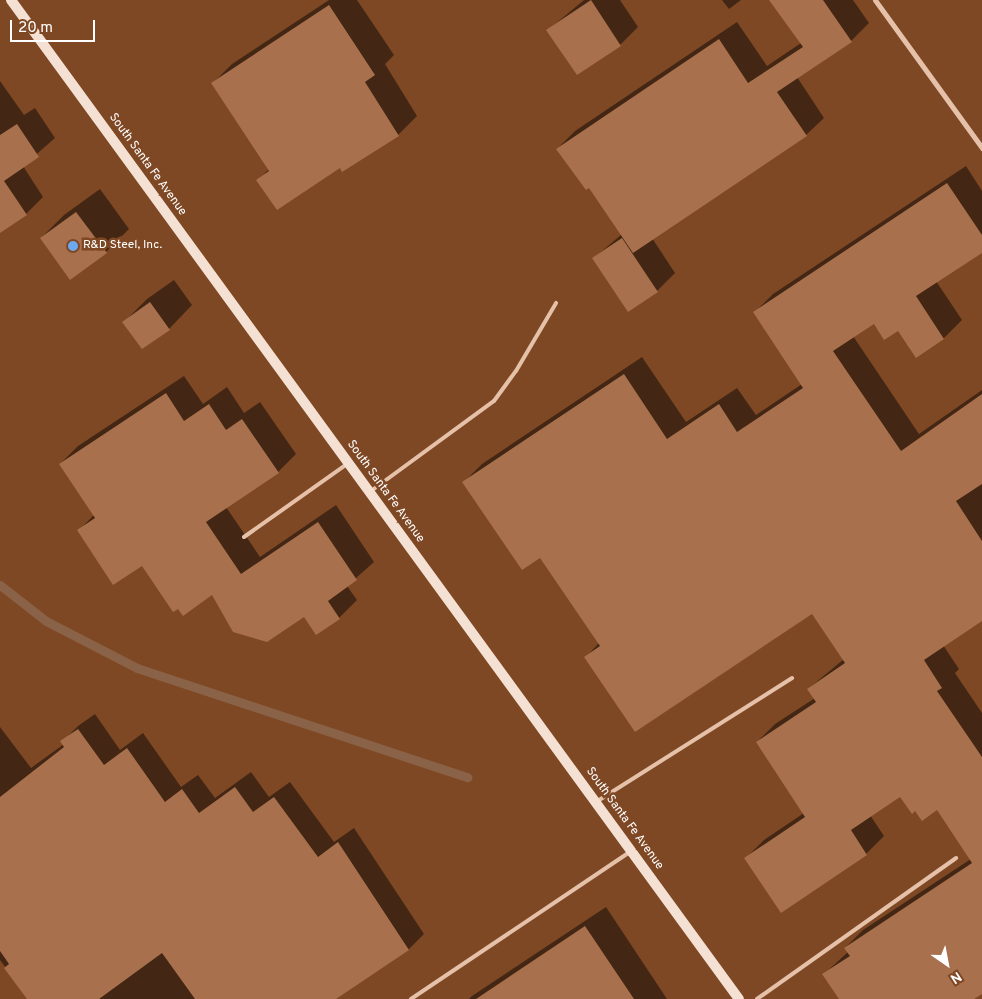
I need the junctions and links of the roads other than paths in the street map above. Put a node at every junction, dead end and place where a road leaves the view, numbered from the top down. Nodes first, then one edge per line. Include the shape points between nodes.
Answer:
1 (11, 0) edge
2 (875, 0) edge
3 (982, 148) edge
4 (556, 303) dead end
5 (348, 462) junction
6 (370, 492) junction
7 (244, 537) dead end
8 (792, 678) dead end
9 (596, 802) junction
10 (632, 851) junction
11 (956, 858) dead end
12 (411, 999) edge
13 (739, 999) edge
14 (757, 999) edge

1 - 5 main road, South Santa Fe Avenue
2 - 3 street
4 - 6 lane via 516,372 494,401
5 - 6 main road, South Santa Fe Avenue
5 - 7 lane
6 - 9 main road, South Santa Fe Avenue
8 - 9 lane
9 - 10 main road, South Santa Fe Avenue
10 - 12 lane
10 - 13 main road, South Santa Fe Avenue
11 - 14 lane

